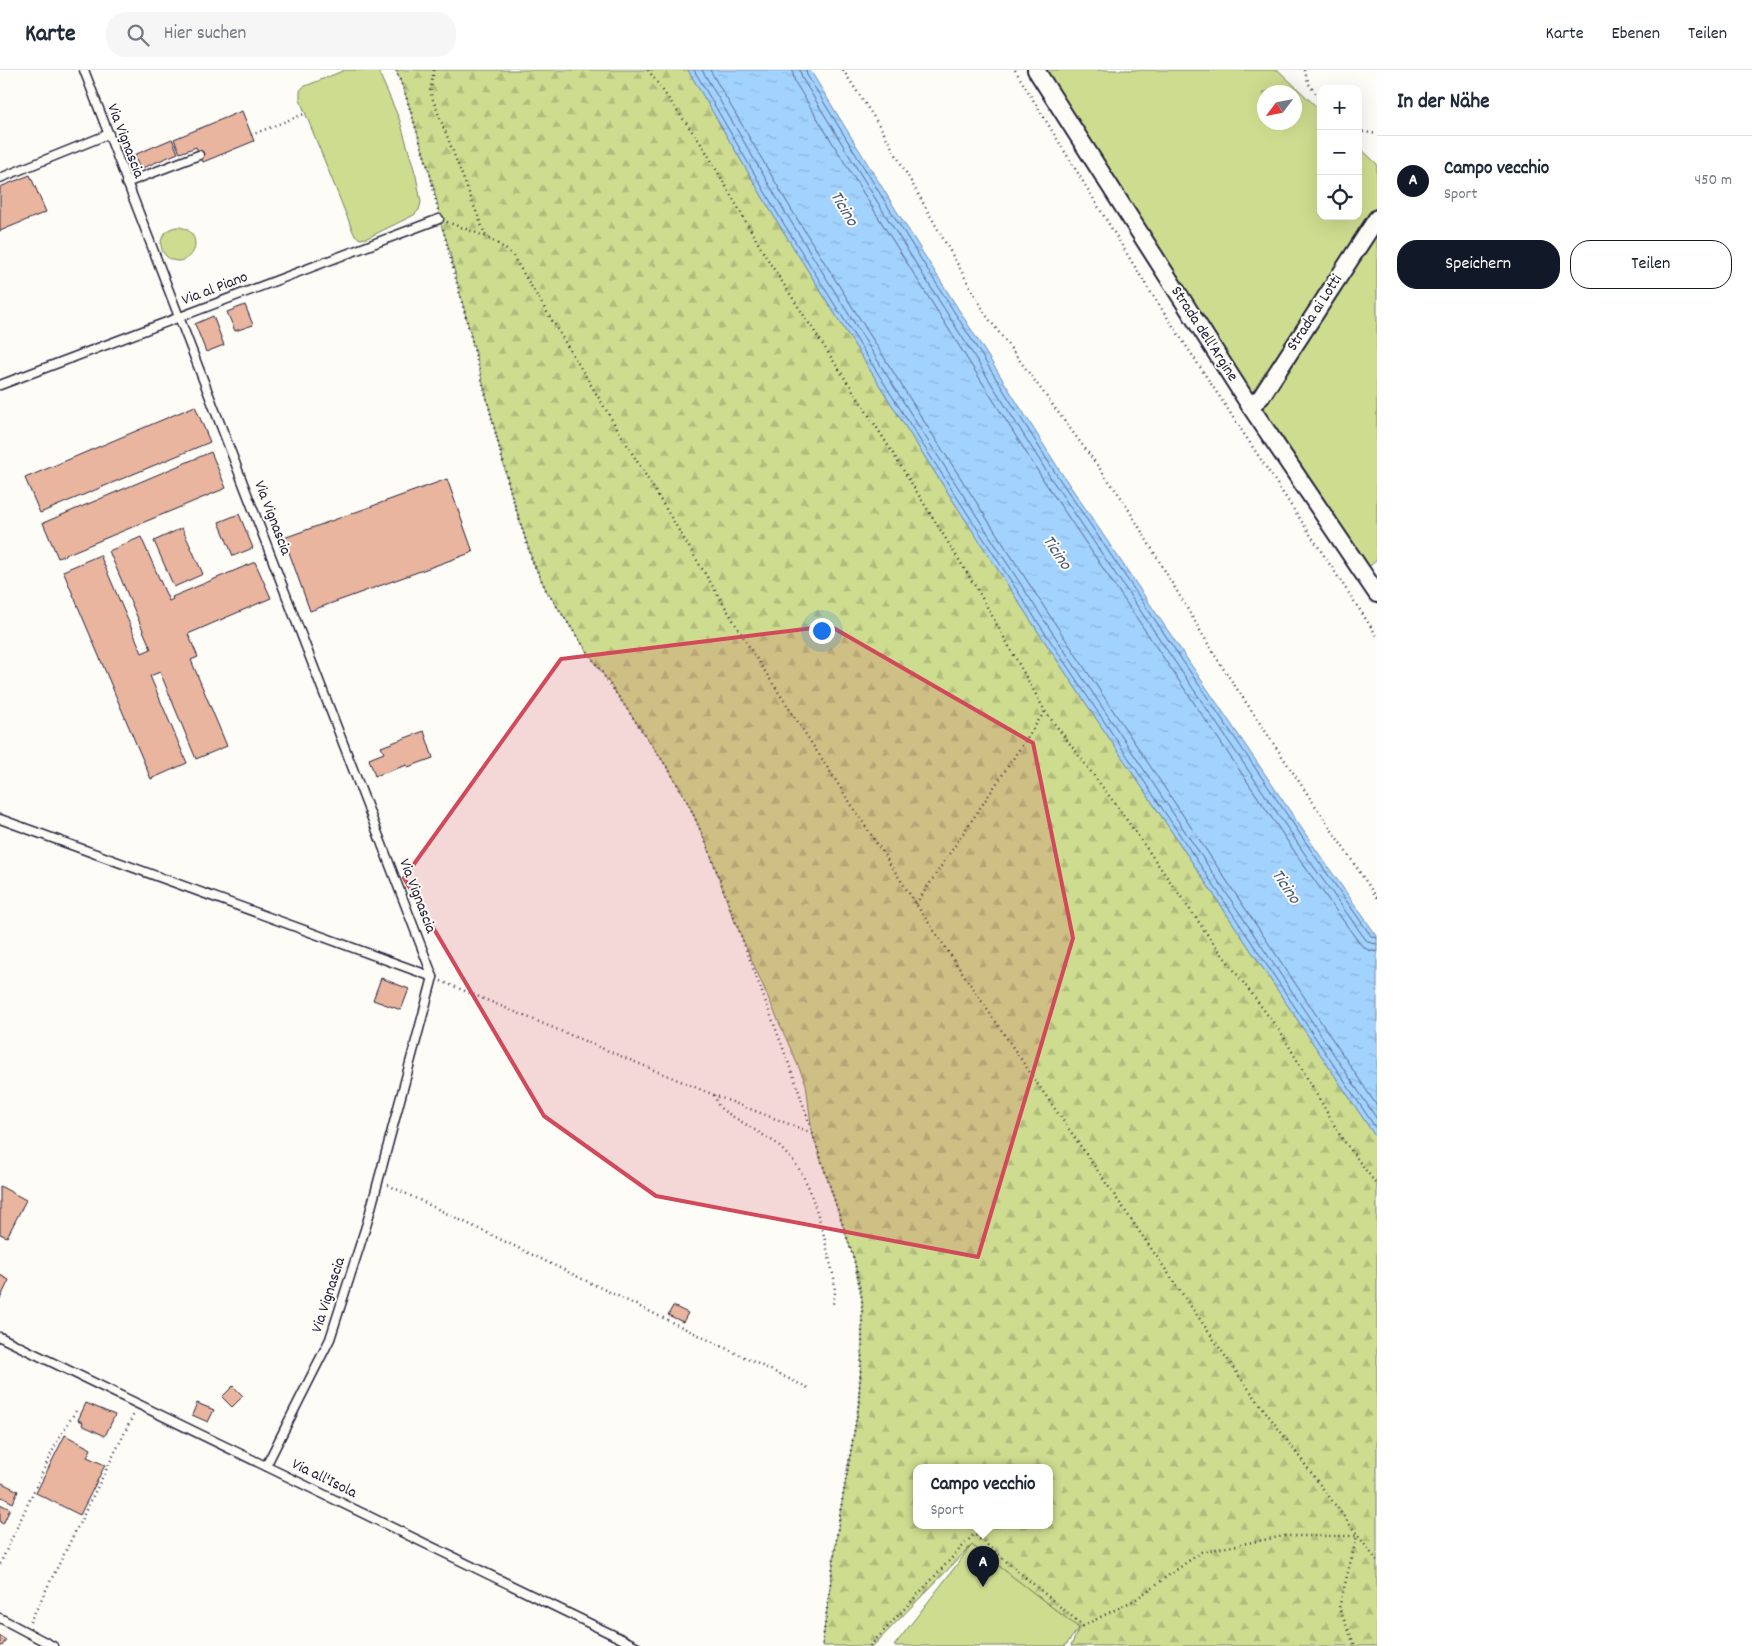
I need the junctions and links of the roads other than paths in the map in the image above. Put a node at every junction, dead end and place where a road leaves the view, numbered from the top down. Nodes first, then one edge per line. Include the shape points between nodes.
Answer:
1 (84, 70) edge
2 (1036, 70) edge
3 (108, 134) junction
4 (199, 155) dead end
5 (0, 178) edge
6 (126, 183) junction
7 (1377, 218) edge
8 (439, 219) road end
9 (180, 317) junction
10 (0, 385) edge
11 (1250, 406) junction
12 (1377, 594) edge
13 (0, 819) edge
14 (432, 977) junction
15 (0, 1337) edge
16 (266, 1466) junction
17 (0, 1618) edge
18 (52, 1646) edge
19 (636, 1646) edge

1 - 3 lane, Via Vignascia
2 - 11 street, Strada dell'Argine
3 - 5 lane
3 - 6 lane, Via Vignascia
4 - 6 lane
6 - 9 lane, Via Vignascia
7 - 11 street, Strada ai Lotti via 1260,397
8 - 9 lane, Via al Piano
9 - 10 lane, Via al Piano
9 - 14 lane, Via Vignascia
11 - 12 street, Strada dell'Argine
13 - 14 lane
14 - 16 lane, Via Vignascia via 367,1223 330,1339
15 - 16 lane, Via all'Isola
16 - 19 lane, Via all'Isola
17 - 18 lane

